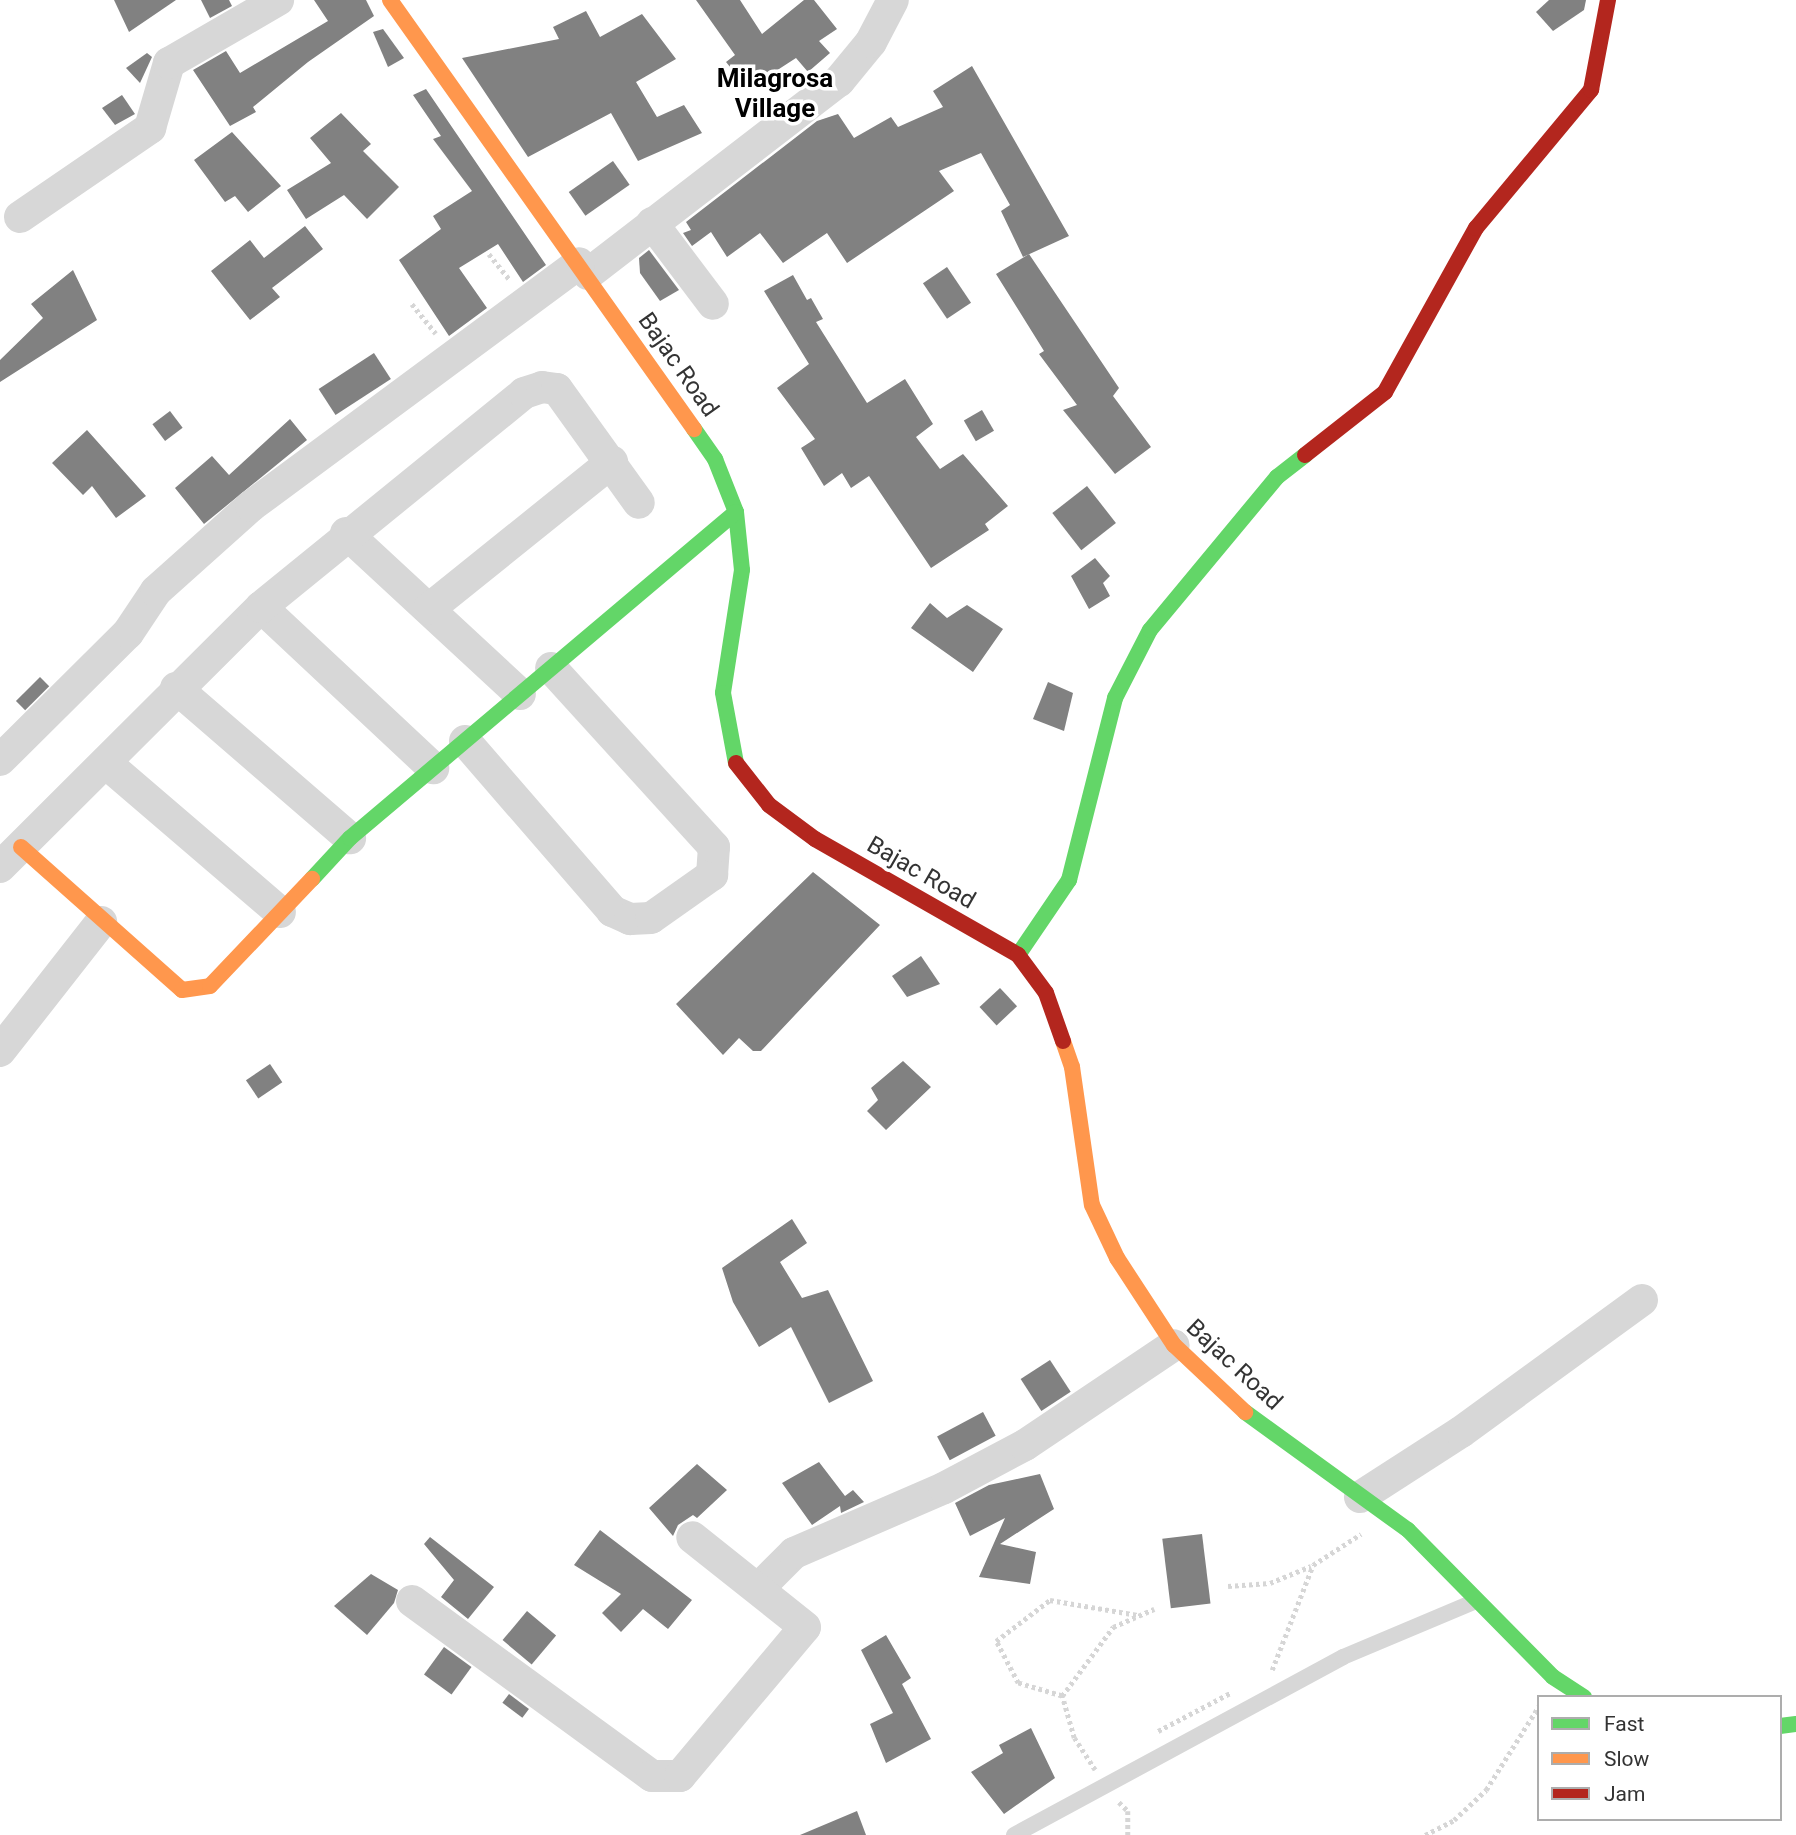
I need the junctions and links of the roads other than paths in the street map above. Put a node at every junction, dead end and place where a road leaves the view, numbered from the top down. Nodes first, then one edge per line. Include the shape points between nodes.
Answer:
1 (278, 0) edge
2 (390, 0) edge
3 (893, 0) edge
4 (1608, 0) edge
5 (20, 218) dead end
6 (652, 223) junction
7 (584, 269) junction
8 (713, 304) dead end
9 (612, 463) junction
10 (639, 503) dead end
11 (736, 512) junction
12 (346, 533) junction
13 (261, 607) junction
14 (429, 610) junction
15 (551, 668) junction
16 (176, 688) junction
17 (520, 694) junction
18 (465, 741) junction
19 (0, 760) edge
20 (106, 763) junction
21 (433, 768) junction
22 (350, 838) junction
23 (10, 857) edge
24 (280, 912) junction
25 (101, 922) junction
26 (1018, 955) junction
27 (0, 1051) edge
28 (1642, 1300) dead end
29 (1174, 1345) junction
30 (1360, 1497) junction
31 (692, 1537) dead end
32 (760, 1587) junction
33 (412, 1601) dead end
34 (1474, 1602) junction
35 (1581, 1695) edge
36 (1014, 1835) edge

1 - 5 street via 169,63 150,128
2 - 7 street, Bajac Road
3 - 6 street via 871,42 839,81
4 - 26 street via 1591,90 1476,229 1385,392 1277,477 1150,630 1115,698 1097,786 1069,880
6 - 7 street
6 - 8 street
7 - 11 street, Bajac Road via 715,459
7 - 19 street via 454,357 251,506 156,591 128,633
9 - 10 street
9 - 12 street via 567,399 557,389 542,387 524,393
9 - 14 street
11 - 15 street
11 - 26 street, Bajac Road via 743,570 723,693 734,761 769,805 815,839
12 - 13 street
12 - 14 street
13 - 16 street
13 - 21 street
14 - 17 street
15 - 17 street
15 - 18 street via 714,847 712,875 651,918 630,919 612,911
16 - 20 street
16 - 22 street
17 - 18 street
18 - 21 street
20 - 23 street
20 - 24 street
21 - 22 street
22 - 24 street
23 - 25 street
24 - 25 street via 210,986 196,991 182,990
25 - 27 street
26 - 29 street, Bajac Road via 1046,993 1072,1067 1092,1205 1117,1258
28 - 30 street via 1461,1432
29 - 30 street, Bajac Road via 1237,1406
29 - 32 street via 1025,1445 944,1489 794,1553
30 - 34 street, Bajac Road via 1390,1514
31 - 32 street
32 - 33 street via 805,1627 680,1776 666,1779 652,1776
34 - 35 street, Bajac Road via 1553,1676
34 - 36 lane via 1343,1657

